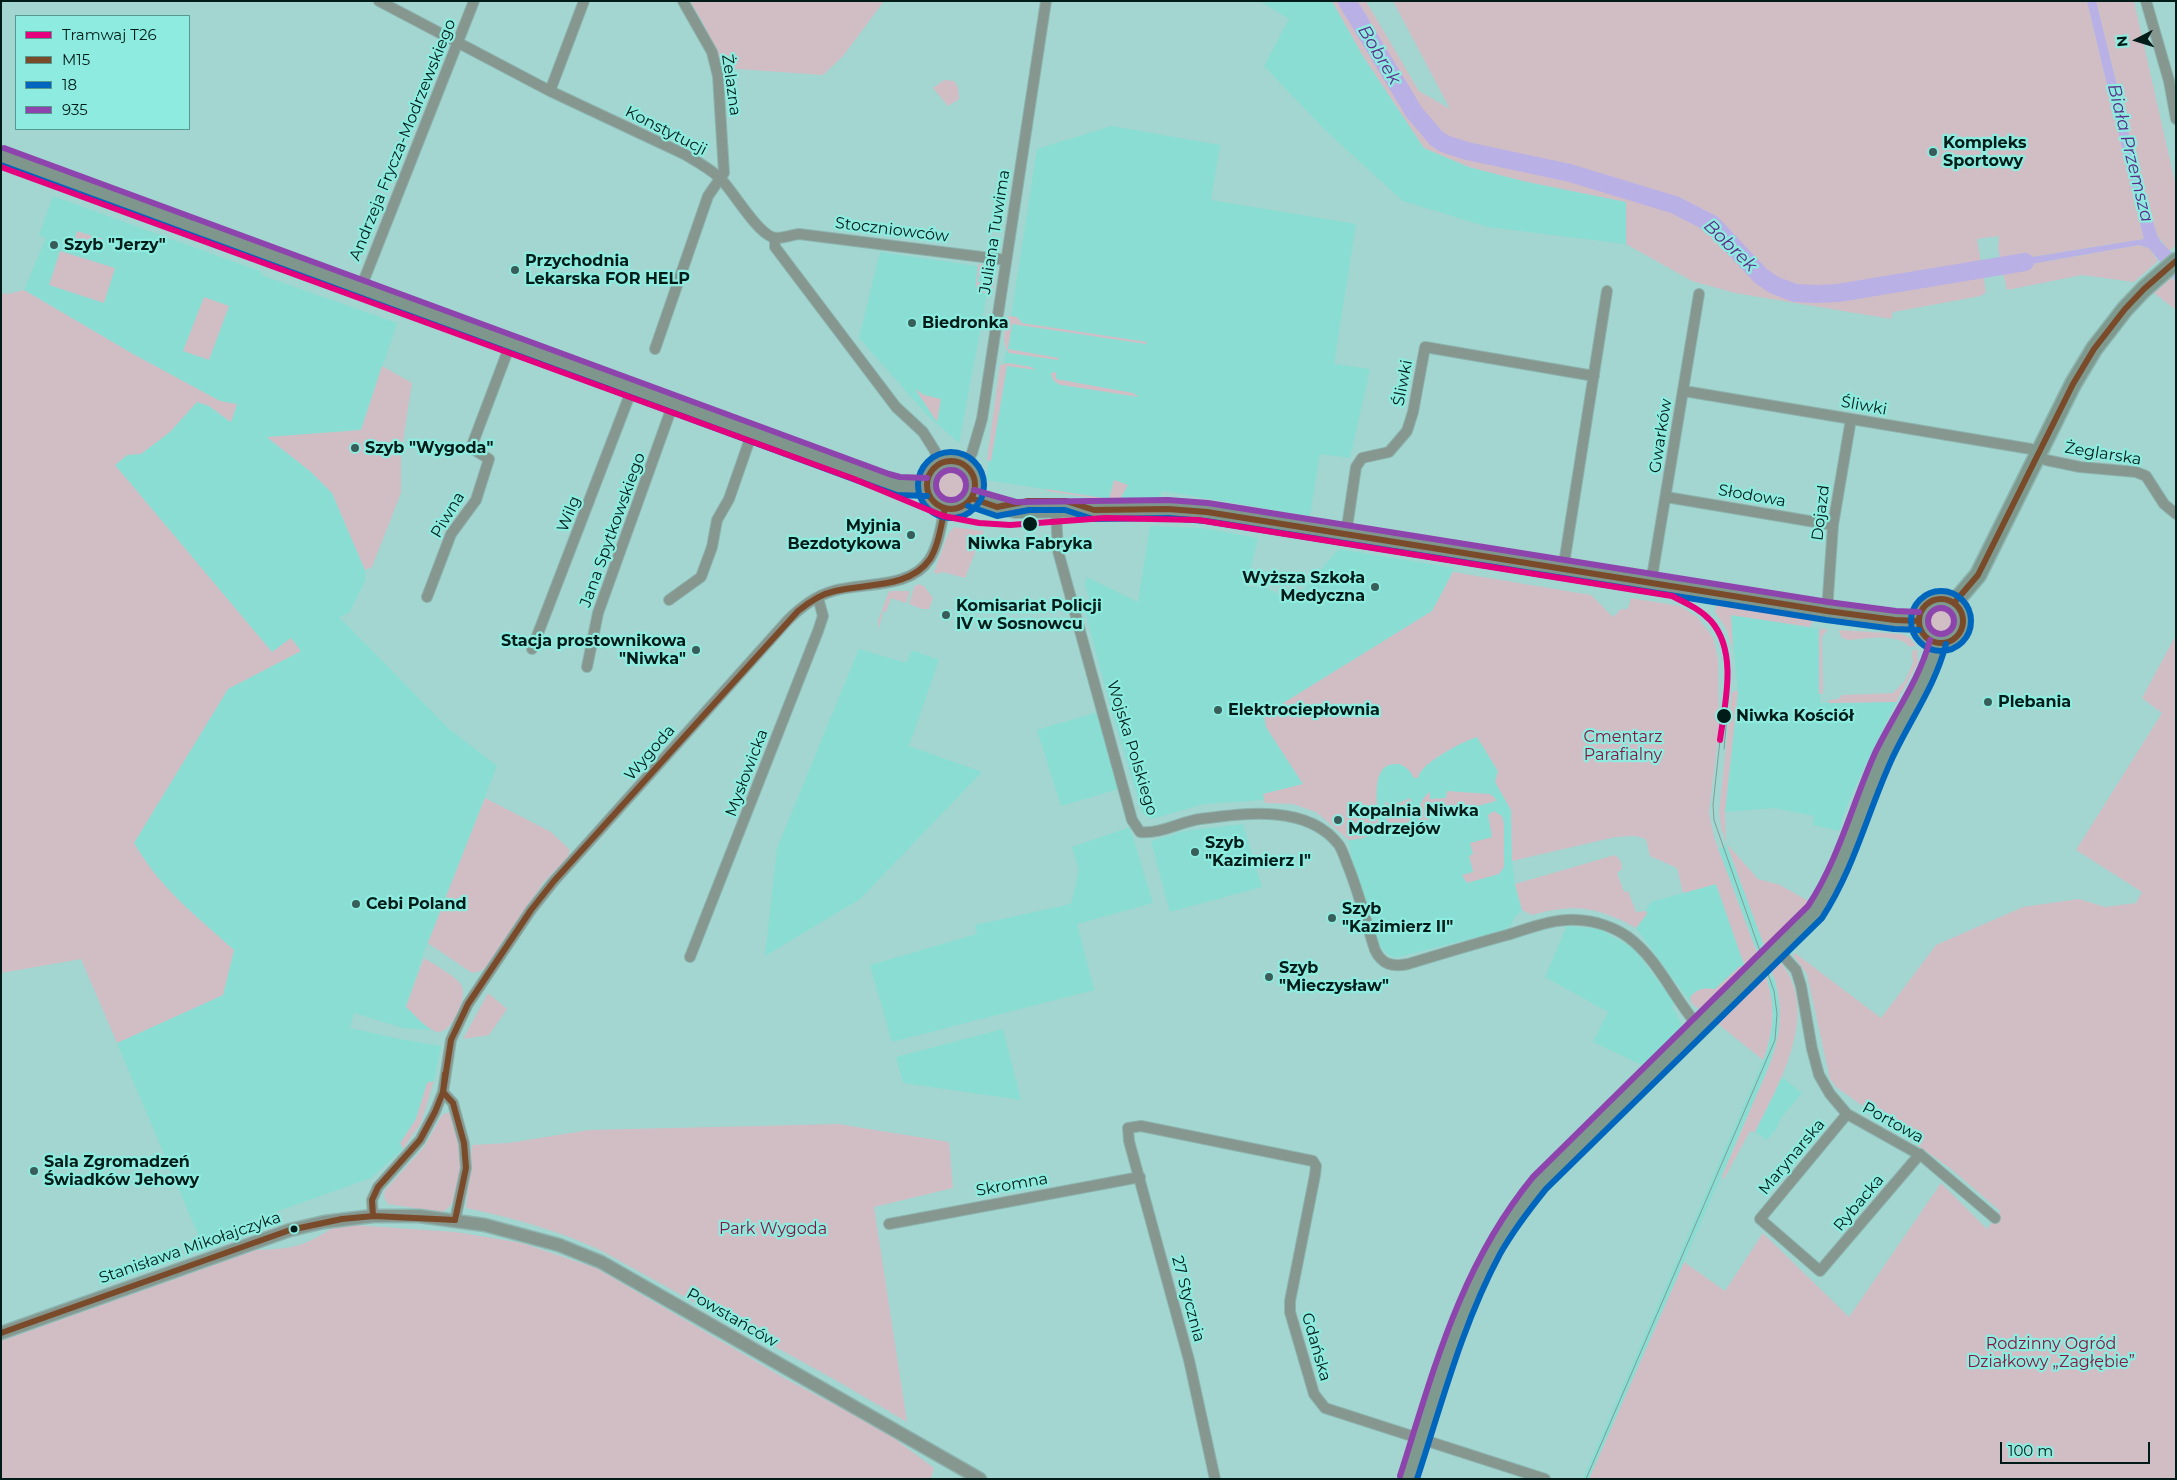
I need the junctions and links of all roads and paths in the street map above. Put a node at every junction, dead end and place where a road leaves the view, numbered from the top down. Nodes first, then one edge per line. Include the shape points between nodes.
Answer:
1 (379, 1) edge
2 (474, 1) edge
3 (584, 1) edge
4 (683, 1) edge
5 (1046, 1) edge
6 (2146, 1) edge
7 (458, 43) junction
8 (550, 91) junction
9 (2176, 119) edge
10 (1, 156) edge
11 (720, 179) junction
12 (775, 238) junction
13 (1006, 260) junction
14 (2176, 261) edge
15 (360, 290) junction
16 (1607, 291) dead end
17 (1699, 294) dead end
18 (510, 345) junction
19 (655, 349) dead end
20 (1594, 376) junction
21 (632, 390) junction
22 (1684, 391) junction
23 (673, 404) junction
24 (1851, 419) junction
25 (752, 434) junction
26 (2038, 454) junction
27 (937, 458) junction
28 (965, 465) junction
29 (927, 486) junction
30 (1666, 497) junction
31 (972, 498) junction
32 (945, 508) junction
33 (1056, 511) junction
34 (2176, 514) edge
35 (1834, 525) junction
36 (1346, 534) junction
37 (1563, 570) junction
38 (1651, 583) junction
39 (427, 597) dead end
40 (818, 598) junction
41 (669, 600) dead end
42 (1954, 604) junction
43 (1827, 611) junction
44 (1919, 621) junction
45 (1938, 642) junction
46 (532, 649) dead end
47 (587, 667) dead end
48 (1778, 950) junction
49 (690, 958) dead end
50 (1699, 1027) junction
51 (443, 1092) junction
52 (1847, 1114) junction
53 (1128, 1128) joint
54 (1920, 1154) junction
55 (1140, 1176) junction
56 (373, 1216) junction
57 (1995, 1218) dead end
58 (455, 1220) junction
59 (890, 1224) dead end
60 (1820, 1271) joint
61 (1, 1333) edge
62 (1421, 1439) junction
63 (980, 1479) edge
64 (1215, 1479) edge
65 (1408, 1479) edge
66 (1545, 1479) edge

1 - 7 street, Konstytucji
2 - 7 street, Andrzeja Frycza-Modrzewskiego
3 - 8 street
4 - 11 street, Żelazna via 712,52 718,76 724,154 724,173
5 - 13 street, Juliana Tuwima
6 - 9 street via 2169,81
7 - 8 street, Konstytucji
7 - 15 street, Andrzeja Frycza-Modrzewskiego
8 - 11 street, Konstytucji via 684,154
10 - 15 main road
11 - 12 street, Konstytucji via 765,233
11 - 19 street via 708,196
12 - 13 street, Stoczniowców via 799,234
12 - 27 street, Konstytucji via 775,248 896,407 923,432
13 - 28 street, Juliana Tuwima via 982,419
14 - 26 main road via 2125,309 2094,349
15 - 18 main road
16 - 20 street
17 - 22 street, Gwarków
18 - 21 main road
18 - 39 street, Piwna via 470,448 489,459 476,500 451,534
20 - 36 street, Śliwki via 1426,346 1407,431 1389,452 1362,458 1356,467
20 - 37 street
21 - 23 main road
21 - 46 street, Wilg
22 - 24 street, Śliwki
22 - 30 street, Gwarków
23 - 25 main road
23 - 47 street, Jana Spytkowskiego via 598,613
24 - 26 street, Śliwki via 2031,449
24 - 35 street, Dojazd
25 - 29 main road via 898,486
25 - 41 street via 729,499 718,520 701,578
26 - 34 street, Żeglarska via 2046,460 2080,467 2136,472 2146,476 2164,504
26 - 42 main road via 1978,575
27 - 28 main road
27 - 29 main road
28 - 31 main road via 975,482
29 - 32 main road via 931,498
30 - 35 street, Słodowa
30 - 38 street, Gwarków
31 - 32 main road via 962,506
31 - 33 main road via 1007,510
32 - 40 street, Wygoda via 933,552 920,570 901,579 845,588
33 - 36 main road via 1193,510
33 - 50 street, Wojska Polskiego via 1058,551 1132,820 1140,832 1154,832 1214,818 1263,815 1308,820 1340,846 1378,956 1388,965 1408,964 1553,922 1578,920 1605,926 1628,938 1644,952
35 - 43 street, Dojazd
36 - 37 main road
37 - 38 main road
38 - 43 main road
40 - 49 street, Mysłowicka via 823,616 818,631
40 - 51 street, Wygoda via 788,620 542,896 456,1028 451,1040
42 - 44 main road via 1948,600 1934,600 1923,608
42 - 45 main road via 1962,615 1961,629 1951,640
43 - 44 main road
44 - 45 main road via 1924,635
45 - 48 main road via 1932,662 1882,759 1838,878 1815,912
48 - 50 main road
48 - 52 street, Portowa via 1796,970 1819,1075
50 - 62 main road via 1539,1183 1512,1216 1458,1329
51 - 56 street, Wygoda via 420,1140 378,1187 372,1200
51 - 58 street via 453,1102 464,1143 466,1168
52 - 54 street, Portowa
52 - 60 street, Marynarska via 1760,1218
53 - 55 street, 27 Stycznia
53 - 62 street, Gdańska via 1141,1126 1313,1161 1315,1175 1290,1312 1314,1394 1325,1408
54 - 57 street, Portowa
54 - 60 street, Rybacka
55 - 59 street, Skromna
55 - 64 street, 27 Stycznia via 1190,1360
56 - 58 street, Stanisława Mikołajczyka
56 - 61 street, Stanisława Mikołajczyka via 324,1222 272,1236
58 - 63 street, Powstańców via 532,1236 601,1262
62 - 65 main road
62 - 66 street, Gdańska

